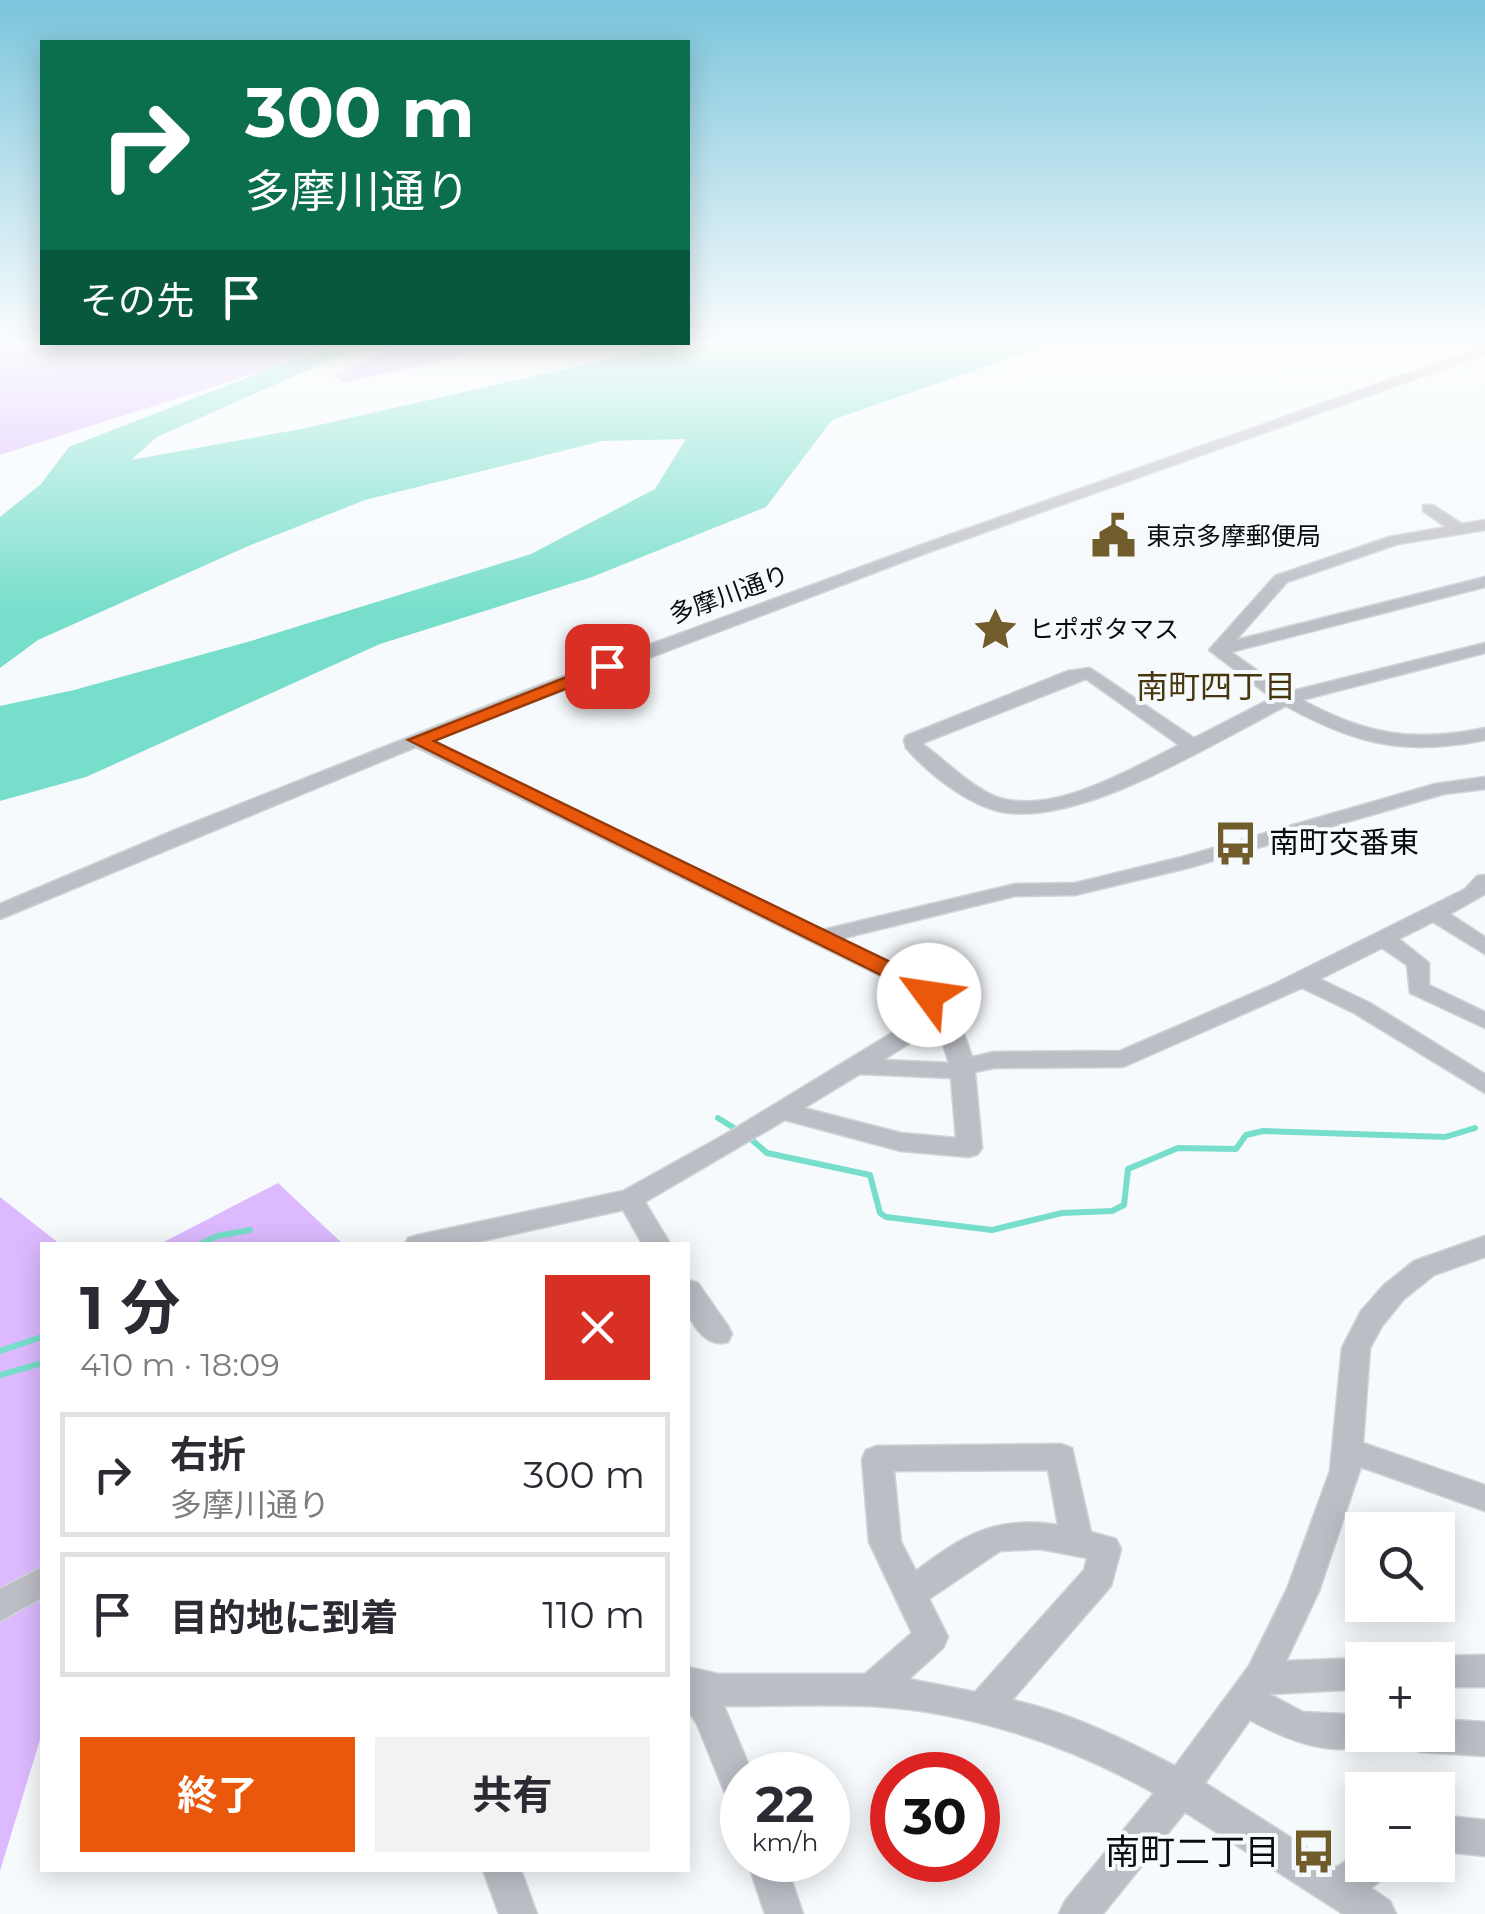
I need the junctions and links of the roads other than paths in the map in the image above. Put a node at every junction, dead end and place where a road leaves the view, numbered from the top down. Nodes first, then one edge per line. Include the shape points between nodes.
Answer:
1 (1244, 434) edge
2 (1428, 508) dead end
3 (1485, 525) edge
4 (1459, 529) junction
5 (1485, 582) edge
6 (1485, 648) edge
7 (1218, 650) junction
8 (1287, 698) junction
9 (1485, 734) edge
10 (418, 740) junction
11 (1193, 746) junction
12 (1485, 783) edge
13 (1485, 881) edge
14 (0, 912) edge
15 (1434, 913) junction
16 (820, 937) junction
17 (1383, 938) junction
18 (1485, 947) edge
19 (1302, 979) junction
20 (943, 1012) junction
21 (1485, 1021) edge
22 (856, 1066) junction
23 (961, 1066) junction
24 (1479, 1072) edge
25 (782, 1111) junction
26 (630, 1199) junction
27 (432, 1242) edge
28 (655, 1242) edge
29 (1485, 1246) edge
30 (690, 1293) edge
31 (718, 1334) dead end
32 (1347, 1450) junction
33 (1485, 1498) edge
34 (1077, 1541) junction
35 (40, 1582) edge
36 (910, 1594) junction
37 (0, 1606) edge
38 (1485, 1671) edge
39 (1455, 1672) edge
40 (1345, 1676) edge
41 (690, 1685) edge
42 (690, 1686) edge
43 (1254, 1688) junction
44 (872, 1690) junction
45 (983, 1708) junction
46 (1345, 1731) edge
47 (1455, 1737) edge
48 (1485, 1739) edge
49 (726, 1752) edge
50 (1180, 1788) junction
51 (1455, 1835) edge
52 (1485, 1838) edge
53 (503, 1872) edge
54 (773, 1882) edge
55 (1348, 1882) edge
56 (1339, 1889) junction
57 (518, 1914) edge
58 (784, 1914) edge
59 (1078, 1914) edge
60 (1377, 1914) edge

1 - 10 street, 多摩川通り
2 - 4 street
3 - 4 street
4 - 7 street via 1395,540 1281,579
5 - 7 street
6 - 8 street
7 - 8 street
8 - 9 street via 1397,742
8 - 11 street
10 - 14 street, 多摩川通り
10 - 16 street
11 - 11 street via 1090,673 913,740 986,800 1035,808
12 - 16 street via 1442,788 1074,889 1015,890
13 - 15 street
15 - 17 street
15 - 18 street
16 - 20 street via 918,986
17 - 19 street
17 - 21 street via 1418,963 1418,988 1426,995
19 - 23 street via 1123,1059
19 - 24 street via 1420,1047
20 - 22 street
20 - 23 street
22 - 23 street
22 - 25 street
23 - 25 street via 970,1148 901,1142
25 - 26 street
26 - 27 street
26 - 28 street
29 - 32 street via 1424,1268 1371,1319 1356,1348
30 - 31 street
32 - 33 street
32 - 43 street via 1302,1590
34 - 36 street via 1006,1534
34 - 36 street via 1060,1457 877,1459 885,1542
34 - 45 street via 1104,1549 1100,1576
35 - 37 street
36 - 44 street via 931,1637
38 - 39 street
40 - 43 street
41 - 44 street
42 - 49 street
43 - 46 street via 1300,1728
43 - 50 street
44 - 45 street
45 - 50 street via 1036,1721
47 - 48 street
50 - 56 street
50 - 59 street
51 - 52 street
53 - 57 street
54 - 58 street
55 - 56 street
56 - 60 street

